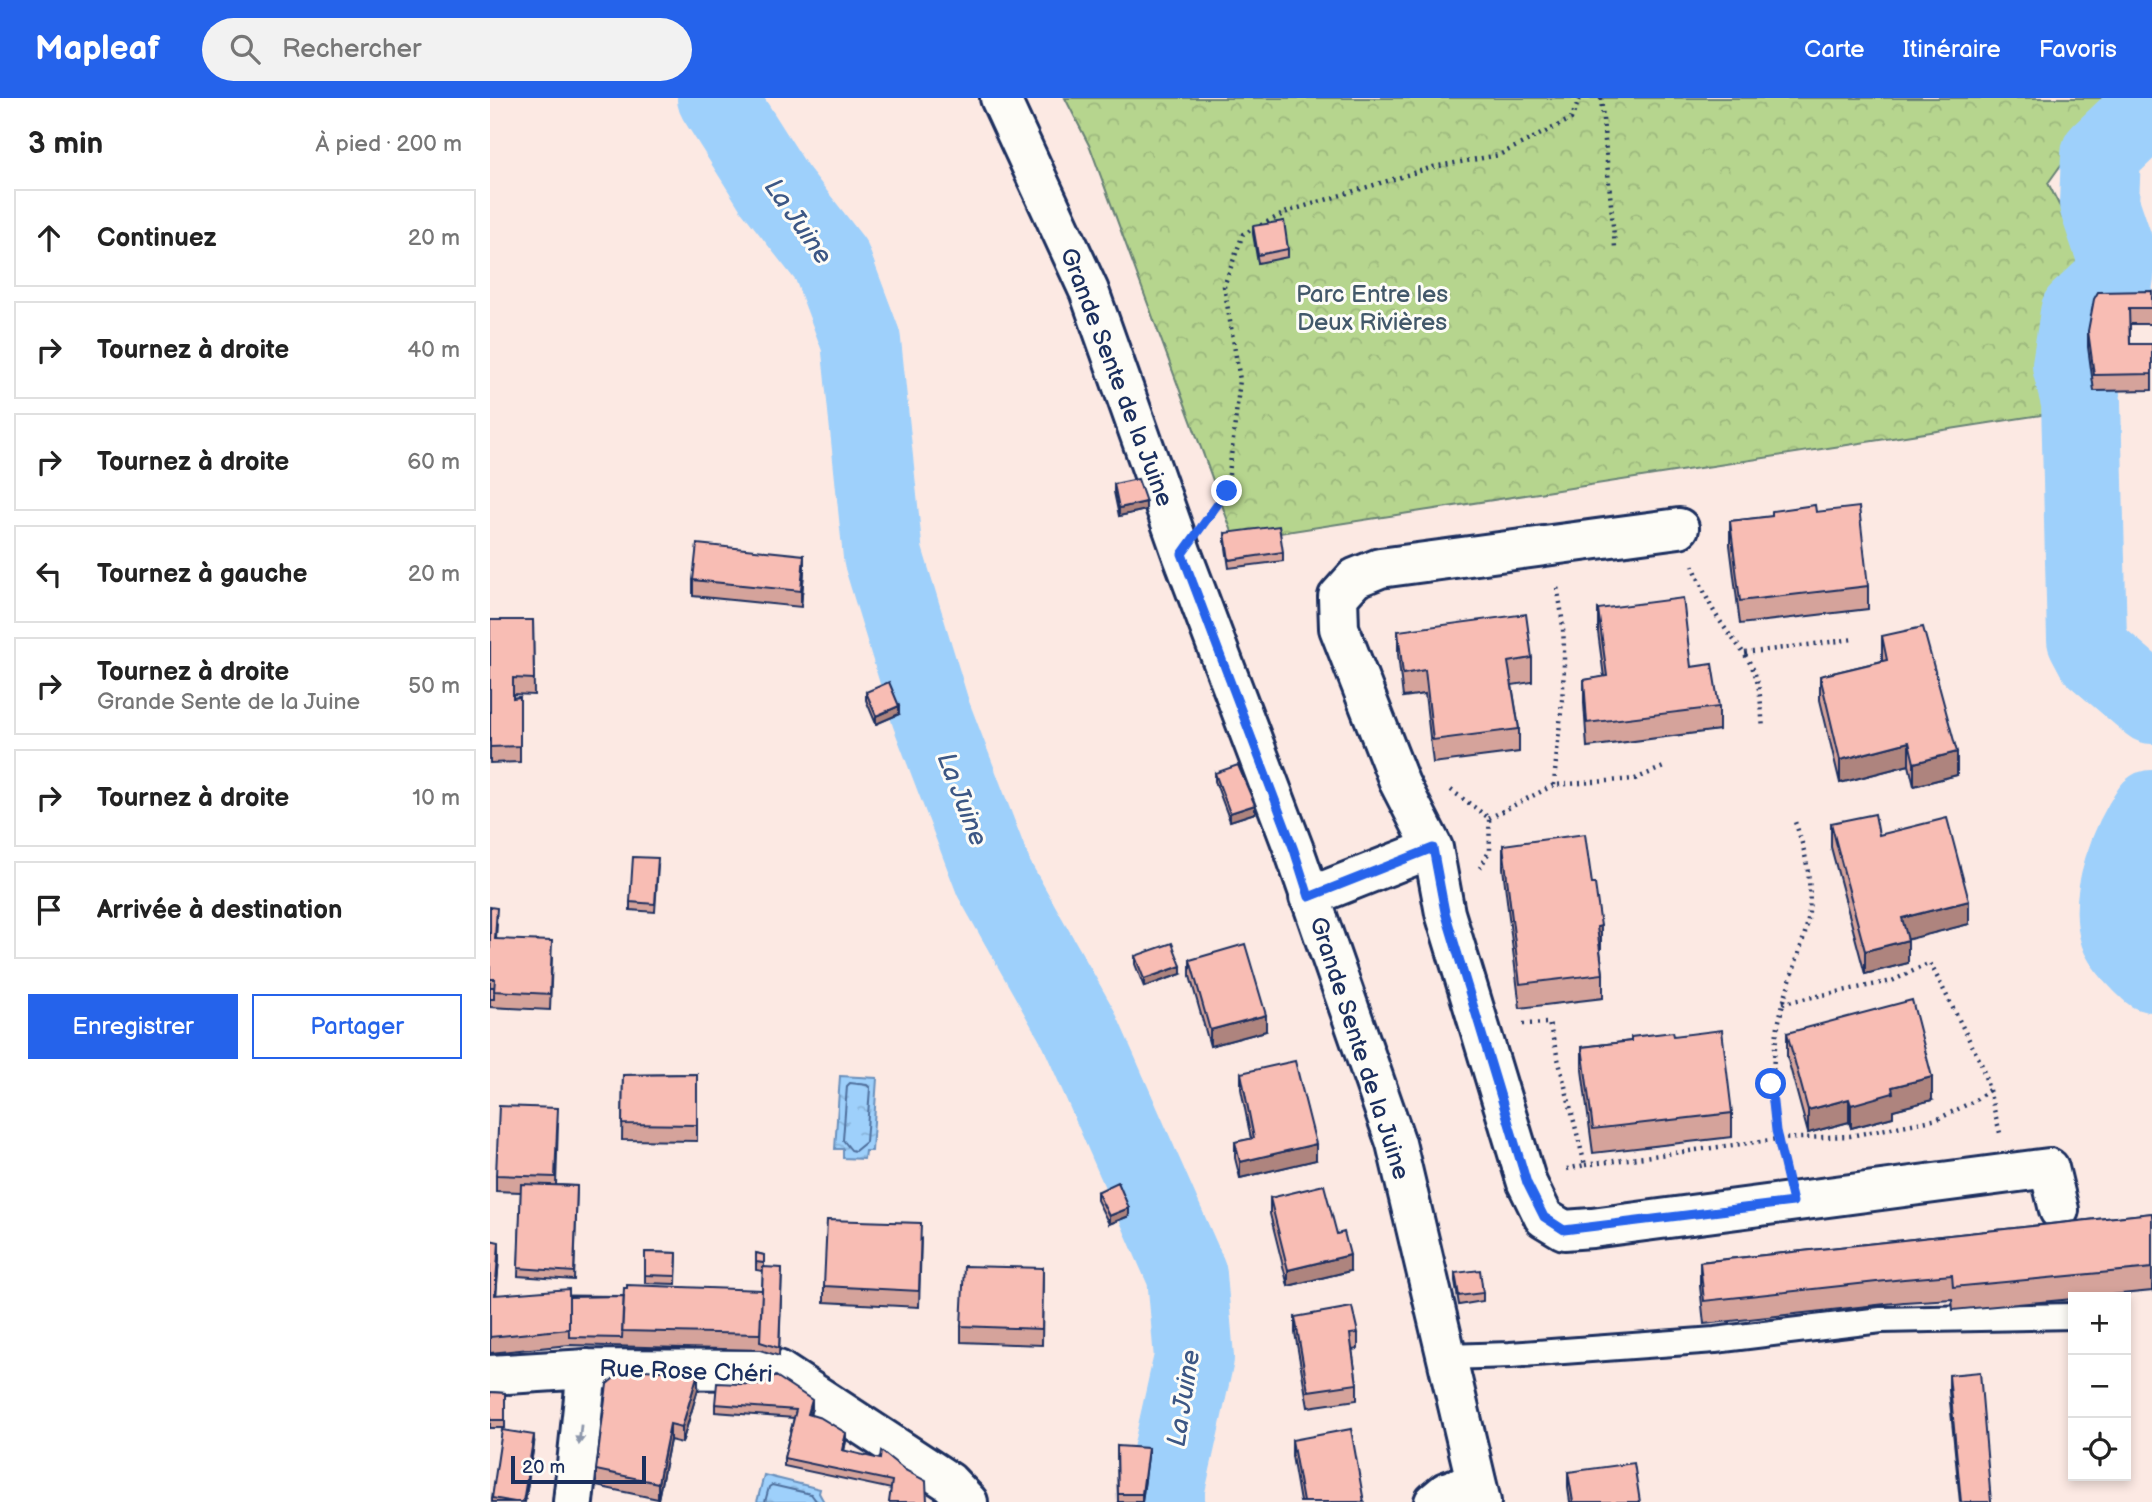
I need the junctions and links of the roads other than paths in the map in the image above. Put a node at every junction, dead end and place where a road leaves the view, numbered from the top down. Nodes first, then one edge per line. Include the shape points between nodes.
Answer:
1 (1000, 98) edge
2 (1679, 528) road end
3 (1433, 848) junction
4 (1309, 897) junction
5 (2059, 1210) dead end
6 (2068, 1316) edge
7 (1447, 1357) junction
8 (587, 1369) junction
9 (490, 1375) edge
10 (1479, 1491) edge
11 (573, 1502) edge
12 (968, 1502) edge
13 (1434, 1502) edge

1 - 4 street, Grande Sente de la Juine via 1089,291
2 - 3 street via 1380,568 1355,578 1338,597 1339,628 1400,784
3 - 4 street
3 - 5 street via 1445,912 1527,1183 1544,1217 1564,1230 2049,1168
4 - 7 street, Grande Sente de la Juine via 1396,1143
6 - 7 lane via 1881,1320 1716,1340
7 - 10 street, Grande Sente de la Juine
8 - 9 street, Rue Rose Chéri
8 -> 11 street
8 - 12 street, Rue Rose Chéri via 778,1370 949,1482
10 - 13 street via 1446,1492

